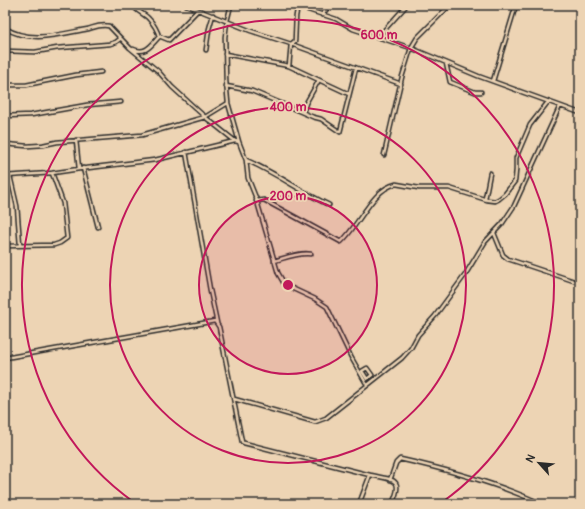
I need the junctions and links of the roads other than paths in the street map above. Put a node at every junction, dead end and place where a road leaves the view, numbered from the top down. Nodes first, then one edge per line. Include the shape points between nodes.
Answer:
1 (186, 5) edge
2 (231, 5) edge
3 (293, 5) edge
4 (330, 5) edge
5 (407, 5) edge
6 (450, 5) edge
7 (516, 5) edge
8 (298, 6) edge
9 (136, 9) dead end
10 (198, 10) junction
11 (213, 15) junction
12 (322, 15) junction
13 (227, 21) junction
14 (5, 28) edge
15 (159, 35) junction
16 (378, 37) junction
17 (120, 39) junction
18 (291, 44) junction
19 (129, 48) junction
20 (411, 48) junction
21 (206, 50) dead end
22 (5, 51) edge
23 (225, 54) junction
24 (446, 63) junction
25 (289, 66) junction
26 (356, 68) junction
27 (101, 72) dead end
28 (319, 80) junction
29 (493, 81) junction
30 (401, 84) junction
31 (5, 85) edge
32 (226, 86) junction
33 (481, 92) dead end
34 (349, 94) junction
35 (121, 102) dead end
36 (548, 102) junction
37 (228, 103) junction
38 (560, 106) junction
39 (303, 112) junction
40 (580, 113) edge
41 (5, 116) edge
42 (205, 117) junction
43 (76, 140) junction
44 (235, 141) junction
45 (239, 142) junction
46 (5, 144) edge
47 (186, 152) junction
48 (384, 155) dead end
49 (246, 160) junction
50 (83, 168) junction
51 (79, 169) junction
52 (52, 173) junction
53 (490, 173) dead end
54 (5, 176) edge
55 (10, 176) junction
56 (485, 199) junction
57 (256, 201) junction
58 (329, 205) dead end
59 (98, 227) dead end
60 (494, 233) junction
61 (20, 245) junction
62 (5, 246) edge
63 (311, 254) dead end
64 (274, 261) junction
65 (580, 283) edge
66 (218, 324) junction
67 (5, 358) edge
68 (367, 385) junction
69 (234, 399) junction
70 (370, 475) junction
71 (390, 480) junction
72 (359, 504) edge
73 (392, 504) edge
74 (542, 504) edge

1 - 10 street
2 - 13 street
3 - 8 street
4 - 12 street
5 - 16 street
6 - 20 street via 417,38
7 - 29 street
8 - 12 street
8 - 18 street via 295,41
9 - 15 street via 148,18
10 - 11 street
10 - 15 street via 169,40
11 - 13 street
11 - 21 street
12 - 16 street
13 - 18 street
13 - 23 street
14 - 17 street via 14,33 40,37 106,26 112,28
15 - 19 street via 144,51
16 - 20 street
17 - 19 street
17 - 22 street via 110,44 35,52
18 - 25 street
18 - 26 street
19 - 42 street via 158,71
20 - 24 street
20 - 30 street
23 - 25 street
23 - 32 street
24 - 29 street
24 - 33 street via 450,82
25 - 28 street
26 - 30 street
26 - 34 street
27 - 31 street via 26,85
28 - 34 street
28 - 39 street
29 - 36 street
30 - 48 street
32 - 37 street
32 - 39 street via 252,92
34 - 39 street via 340,132 321,118
35 - 41 street
36 - 38 street
36 - 56 street via 530,125 516,158 515,181 499,199
37 - 42 street
37 - 45 street
38 - 40 street
38 - 60 street via 514,206
42 - 43 street via 142,135
42 - 44 street
43 - 46 street via 27,146
43 - 51 street
44 - 45 street
44 - 47 street
45 - 49 street
47 - 50 street via 155,160
47 - 66 street
49 - 57 street via 248,178
49 - 58 street via 278,175 289,184
50 - 51 street
50 - 59 street
51 - 52 street
52 - 55 street
52 - 61 street via 63,202 67,238 54,245
53 - 56 street
54 - 55 street
55 - 61 street via 17,206
56 - 57 street via 449,188 427,189 392,185 381,192 341,242 264,200
57 - 64 street
60 - 65 street via 503,255 508,259
60 - 68 street via 485,242 465,275 418,335 411,348
61 - 62 street
63 - 64 street
64 - 68 street via 285,285 327,307
66 - 67 street via 215,321
66 - 69 street
68 - 69 street via 326,418 315,422
69 - 70 street via 241,440 244,443
70 - 71 street
70 - 72 street
71 - 73 street via 396,482 399,488
71 - 74 street via 400,459 501,486

